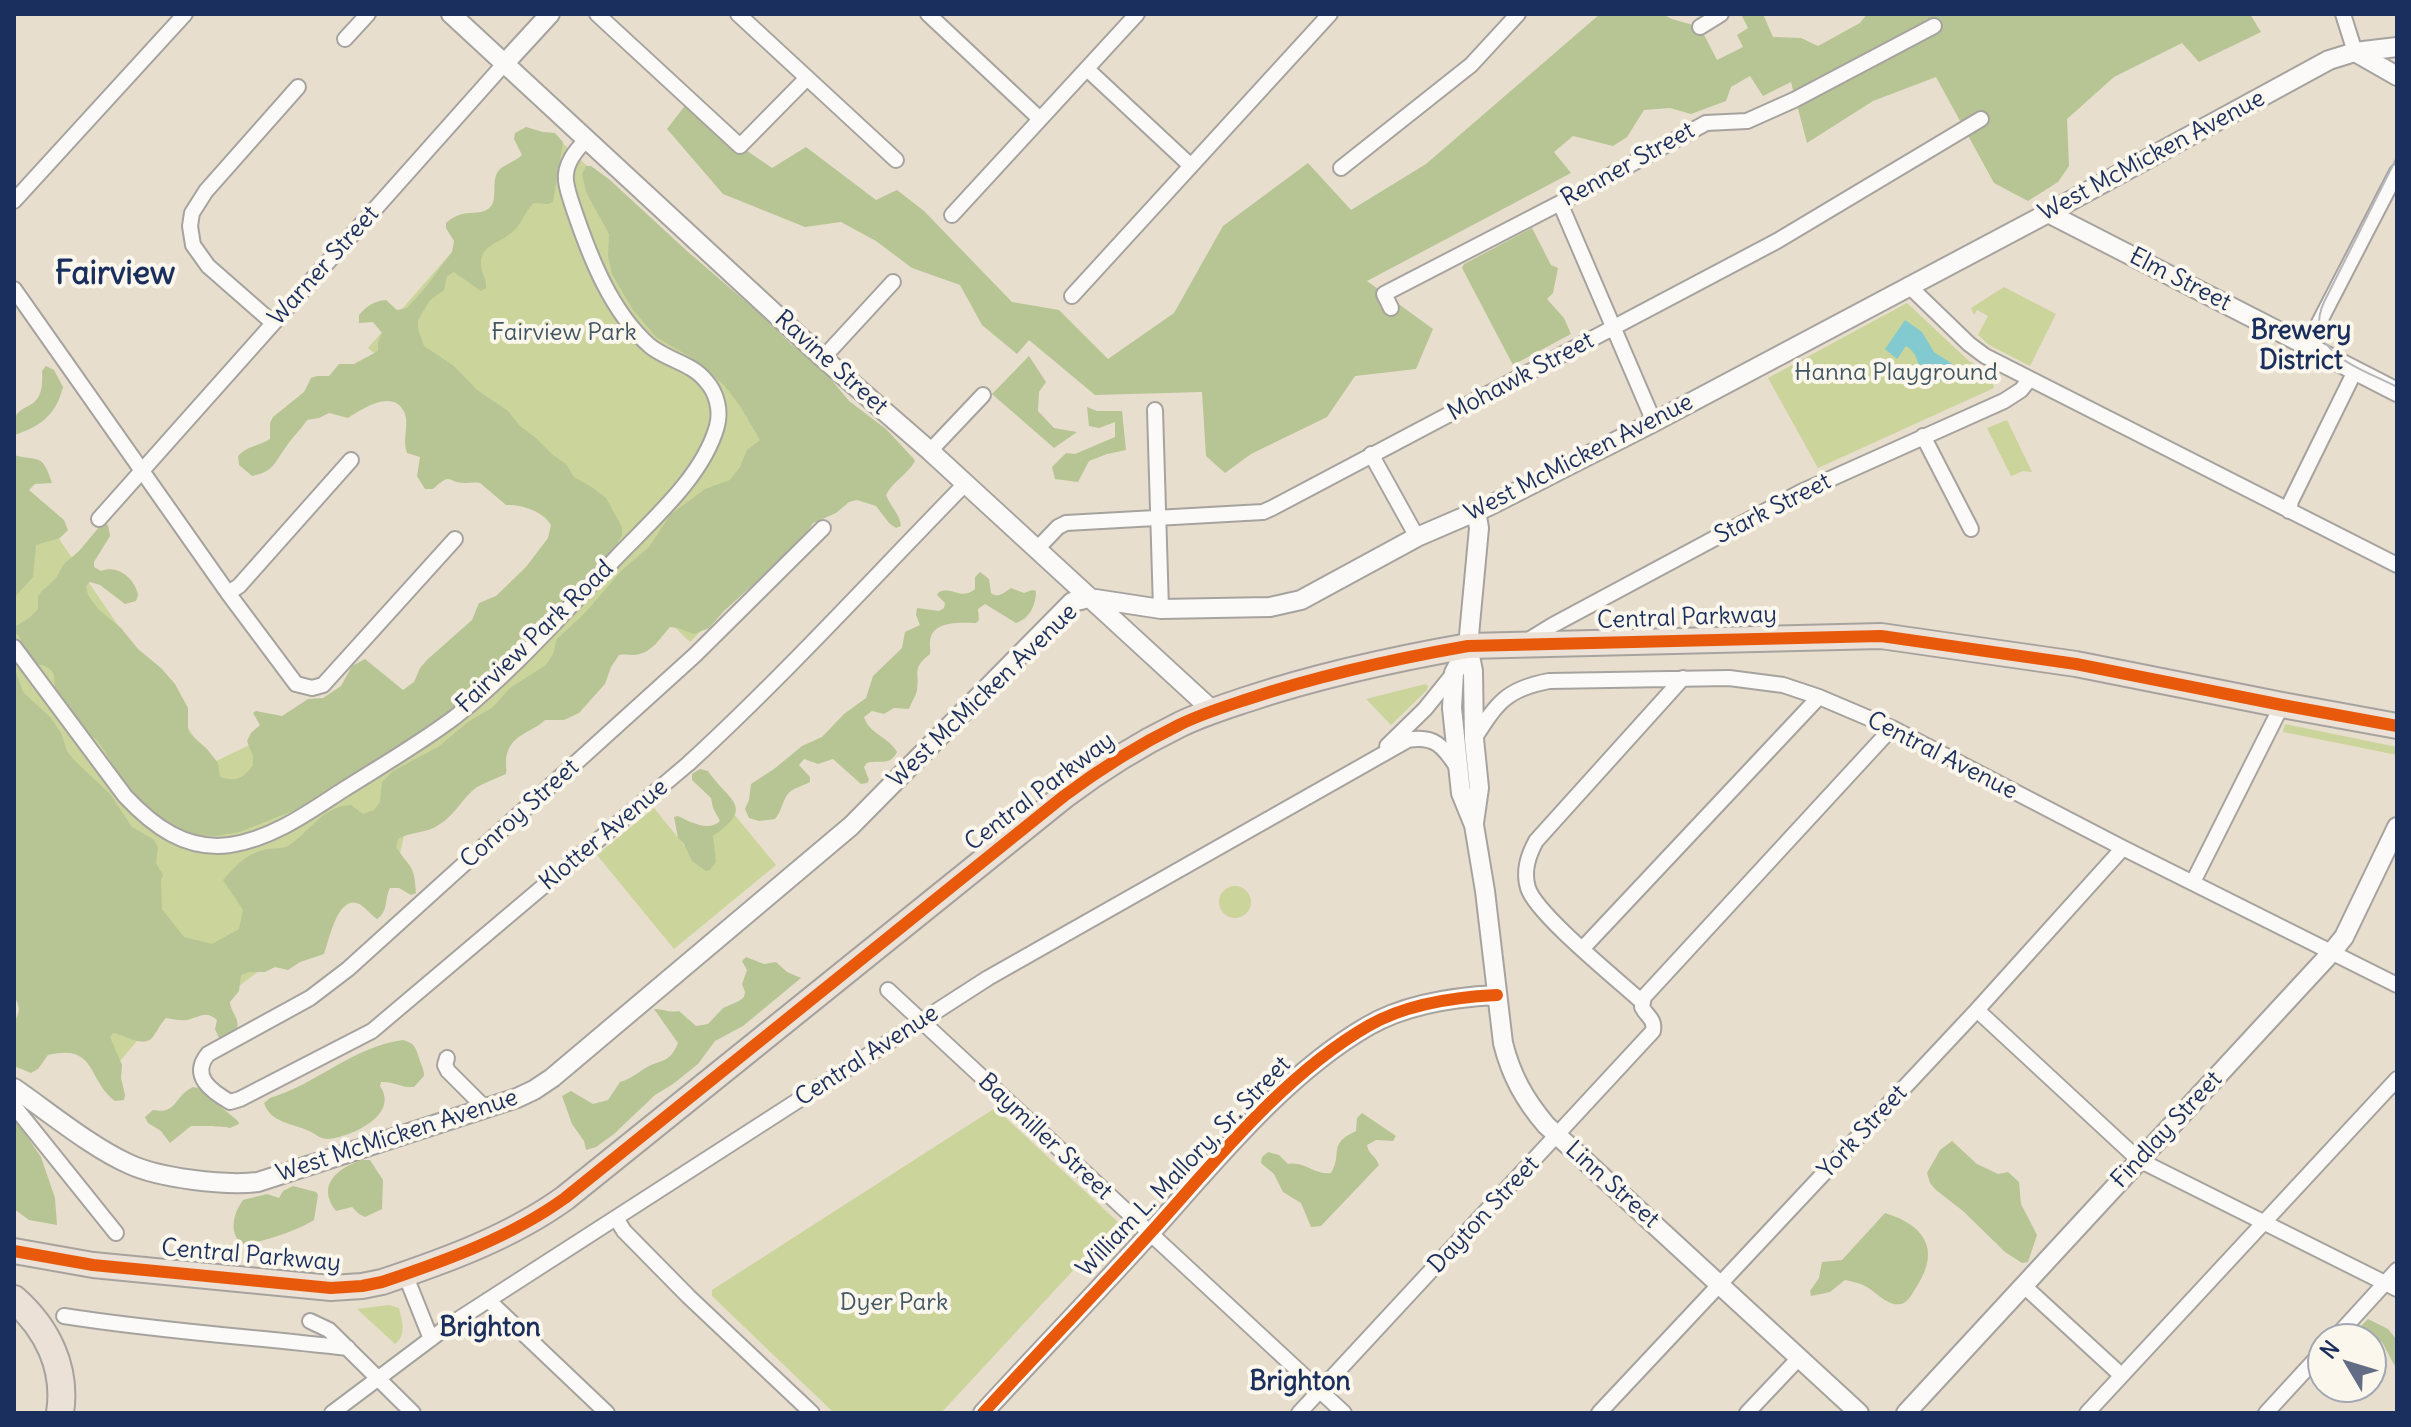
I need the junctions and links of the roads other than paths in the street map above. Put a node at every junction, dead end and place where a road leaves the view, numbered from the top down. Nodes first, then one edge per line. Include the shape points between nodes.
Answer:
1 (185, 14) edge
2 (368, 14) edge
3 (451, 14) edge
4 (550, 14) edge
5 (597, 14) edge
6 (738, 14) edge
7 (928, 14) edge
8 (1330, 14) edge
9 (1518, 14) edge
10 (1721, 14) edge
11 (2343, 14) edge
12 (1129, 17) edge
13 (1934, 26) dead end
14 (1700, 27) dead end
15 (345, 39) dead end
16 (2397, 47) edge
17 (2355, 52) junction
18 (505, 63) junction
19 (1087, 69) junction
20 (2397, 76) edge
21 (807, 78) junction
22 (298, 87) dead end
23 (1040, 119) junction
24 (1981, 119) dead end
25 (587, 139) junction
26 (896, 160) dead end
27 (1191, 166) junction
28 (1341, 168) dead end
29 (2397, 172) edge
30 (14, 201) edge
31 (1560, 203) junction
32 (2048, 213) junction
33 (952, 215) dead end
34 (893, 282) dead end
35 (1908, 285) junction
36 (14, 289) edge
37 (1072, 296) dead end
38 (1391, 308) dead end
39 (273, 323) junction
40 (1614, 328) junction
41 (2307, 346) junction
42 (823, 358) junction
43 (2355, 371) junction
44 (2029, 380) junction
45 (2397, 392) edge
46 (983, 395) dead end
47 (1155, 410) dead end
48 (1654, 422) junction
49 (1923, 436) junction
50 (930, 451) junction
51 (1371, 454) junction
52 (351, 460) dead end
53 (141, 470) junction
54 (965, 484) junction
55 (1476, 511) junction
56 (2289, 511) junction
57 (1158, 516) junction
58 (99, 519) dead end
59 (823, 528) dead end
60 (1971, 529) dead end
61 (1417, 537) junction
62 (455, 539) dead end
63 (1037, 549) junction
64 (2397, 565) edge
65 (228, 593) junction
66 (1089, 598) junction
67 (1161, 609) junction
68 (1468, 646) junction
69 (1520, 646) junction
70 (14, 647) edge
71 (1454, 673) junction
72 (1683, 678) junction
73 (1819, 697) junction
74 (2282, 705) junction
75 (1213, 711) junction
76 (2397, 726) edge
77 (1892, 728) junction
78 (1474, 739) junction
79 (1372, 760) junction
80 (1459, 771) junction
81 (1474, 825) junction
82 (2397, 827) edge
83 (2123, 848) junction
84 (2193, 882) junction
85 (1583, 948) junction
86 (2331, 953) junction
87 (2397, 985) edge
88 (888, 990) dead end
89 (1497, 995) junction
90 (1642, 1002) junction
91 (1977, 1010) junction
92 (921, 1022) junction
93 (447, 1058) dead end
94 (201, 1074) joint
95 (2397, 1079) edge
96 (14, 1088) edge
97 (14, 1106) edge
98 (485, 1108) junction
99 (1558, 1136) junction
100 (2139, 1160) junction
101 (616, 1218) junction
102 (2262, 1223) junction
103 (116, 1233) dead end
104 (1149, 1234) junction
105 (14, 1251) edge
106 (2397, 1270) edge
107 (405, 1274) junction
108 (1720, 1284) junction
109 (2023, 1285) junction
110 (2391, 1286) edge
111 (14, 1299) edge
112 (488, 1300) junction
113 (64, 1316) dead end
114 (310, 1321) dead end
115 (2351, 1323) edge
116 (431, 1339) junction
117 (348, 1348) junction
118 (1799, 1358) junction
119 (2307, 1368) edge
120 (2121, 1375) junction
121 (379, 1378) junction
122 (1320, 1391) junction
123 (60, 1413) edge
124 (332, 1413) edge
125 (413, 1413) edge
126 (607, 1413) edge
127 (812, 1413) edge
128 (983, 1413) edge
129 (1299, 1413) edge
130 (1344, 1413) edge
131 (1599, 1413) edge
132 (1747, 1413) edge
133 (1859, 1413) edge
134 (1906, 1413) edge
135 (2087, 1413) edge
136 (2266, 1413) edge

1 - 30 street
2 - 15 street
3 - 18 street, Ravine Street
4 - 18 street, Warner Street
5 - 21 street via 740,146
6 - 21 street
7 - 23 street
8 - 27 street
9 - 28 street via 1471,65
10 - 14 street
11 - 17 street
12 - 19 street
13 - 31 street, Renner Street via 1747,121 1706,123
16 - 17 street, West McMicken Avenue
17 - 20 street
17 - 32 street, West McMicken Avenue via 2329,60
18 - 25 street, Ravine Street
18 - 39 street, Warner Street
19 - 23 street
19 - 27 street
21 - 26 street
22 - 39 street via 206,191 190,226 193,245 208,266
23 - 33 street
24 - 40 street, Mohawk Street via 1777,241
25 - 42 street, Ravine Street
25 - 70 street, Fairview Park Road via 570,161 566,181 601,276 641,337 709,384 717,399 718,420 680,489 486,690 426,737 292,823 228,845 197,845 144,817
27 - 37 street
29 - 41 street
31 - 38 street, Renner Street via 1384,294
31 - 40 street
32 - 35 street, West McMicken Avenue
32 - 41 street, Elm Street
34 - 42 street
35 - 44 street via 1969,344
35 - 48 street, West McMicken Avenue
36 - 53 street
39 - 53 street, Warner Street
40 - 48 street
40 - 51 street, Mohawk Street
41 - 43 street, Elm Street
42 - 50 street, Ravine Street
43 - 45 street, Elm Street
43 - 56 street
44 - 49 street, Stark Street via 2004,401
44 - 56 street
46 - 50 street
47 - 57 street
48 - 55 street, West McMicken Avenue
49 - 60 street
49 - 69 street, Stark Street via 1801,492
50 - 54 street, Ravine Street
51 - 57 street, Mohawk Street via 1263,512
51 - 61 street
52 - 65 street
53 - 58 street, Warner Street
53 - 65 street
54 - 63 street, Ravine Street
54 - 94 street, Klotter Avenue via 739,717 372,1031 230,1102
55 - 61 street, West McMicken Avenue
55 - 68 street via 1479,528
56 - 64 street
57 - 63 street, Mohawk Street via 1066,523
57 - 67 street
59 - 94 street, Conroy Street via 695,655 348,969 310,998 208,1054
61 - 67 street, West McMicken Avenue via 1286,605
62 - 65 street via 323,685 312,688 296,684
63 - 66 street, Ravine Street
66 - 67 street, West McMicken Avenue
66 - 75 street, Ravine Street
66 - 98 street, West McMicken Avenue via 1072,602 851,826 744,918 552,1078
68 - 69 main road, Central Parkway
68 - 71 street
68 - 75 main road, Central Parkway via 1339,672
68 - 78 street
69 - 74 main road, Central Parkway via 1881,636 2076,664
71 - 79 street, Central Avenue
71 - 80 street
72 - 73 street, Central Avenue via 1759,681
72 - 78 street, Central Avenue via 1549,681 1521,687 1497,706
72 - 85 street via 1530,851 1526,874 1532,897
73 - 77 street, Central Avenue
73 - 85 street
74 - 76 main road, Central Parkway
74 - 84 street
75 - 107 main road, Central Parkway via 1145,742 1084,781 552,1208 500,1236
77 - 83 street, Central Avenue
77 - 90 street
78 - 81 street via 1479,788
79 - 80 street, Central Avenue via 1420,738 1440,746
79 - 92 street, Central Avenue via 1034,950
80 - 81 street
81 - 89 street, Linn Street
82 - 86 street, Findlay Street via 2344,937
83 - 84 street, Central Avenue
83 - 91 street, York Street
84 - 86 street, Central Avenue
85 - 90 street
86 - 87 street, Central Avenue
86 - 100 street, Findlay Street
88 - 92 street, Baymiller Street
89 - 99 street, Linn Street via 1509,1067 1529,1105
89 - 104 street, William L. Mallory, Sr. Street via 1445,1000 1397,1013 1330,1051 1281,1093
90 - 99 street, Dayton Street via 1652,1017 1653,1031
91 - 100 street
91 - 108 street, York Street
92 - 101 street, Central Avenue
92 - 104 street, Baymiller Street
93 - 98 street via 448,1071
95 - 102 street
96 - 98 street, West McMicken Avenue via 129,1164 231,1183 258,1182
97 - 103 street
99 - 108 street, Linn Street
99 - 122 street, Dayton Street
100 - 102 street
100 - 109 street, Findlay Street
101 - 112 street, Central Avenue
101 - 127 street via 689,1297
102 - 110 street
102 - 120 street
104 - 122 street, Baymiller Street
104 - 128 street, William L. Mallory, Sr. Street
105 - 107 main road, Central Parkway via 93,1265 331,1288
106 - 110 street
107 - 116 street
108 - 118 street, Linn Street
108 - 131 street, York Street
109 - 120 street
109 - 134 street, Findlay Street
110 - 115 street
111 - 123 highway via 52,1346 61,1386
112 - 116 street, Central Avenue
112 - 126 street
113 - 117 street
114 - 117 street
116 - 121 street, Central Avenue
117 - 121 street
118 - 132 street
118 - 133 street, Linn Street
119 - 136 street
120 - 135 street
121 - 124 street, Central Avenue
121 - 125 street
122 - 129 street, Dayton Street
122 - 130 street, Baymiller Street

